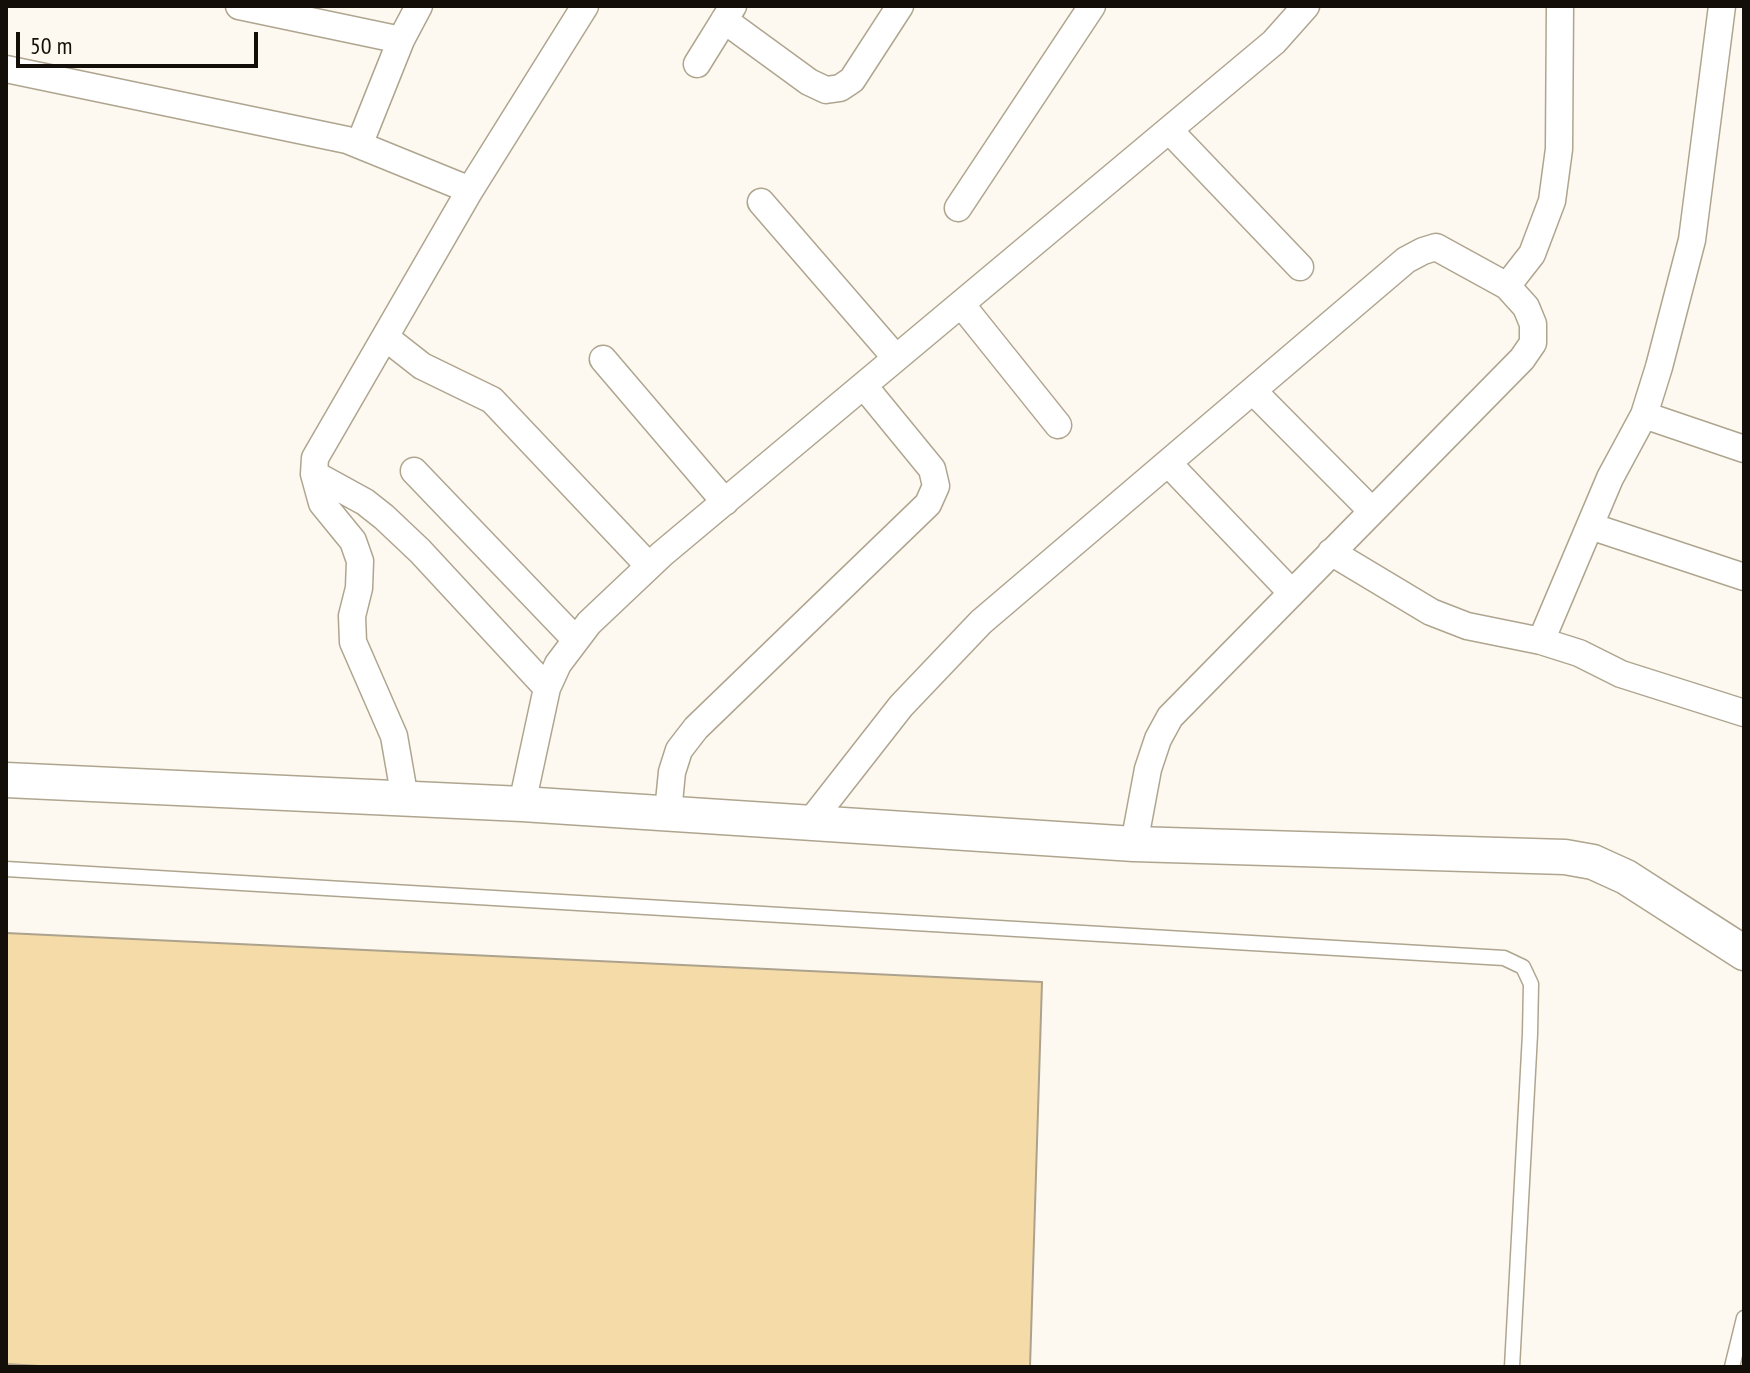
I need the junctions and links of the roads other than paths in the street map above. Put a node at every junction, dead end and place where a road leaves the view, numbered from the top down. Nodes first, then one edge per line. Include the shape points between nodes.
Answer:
1 (239, 6) edge
2 (419, 6) edge
3 (585, 6) edge
4 (900, 6) edge
5 (1092, 6) edge
6 (1306, 6) edge
7 (1560, 6) edge
8 (1722, 6) edge
9 (729, 13) edge
10 (401, 40) junction
11 (697, 64) dead end
12 (6, 69) edge
13 (1169, 130) junction
14 (359, 145) junction
15 (470, 190) junction
16 (761, 202) dead end
17 (958, 208) dead end
18 (1300, 267) dead end
19 (1507, 286) junction
20 (961, 304) junction
21 (385, 337) junction
22 (896, 358) junction
23 (603, 359) dead end
24 (864, 386) junction
25 (1253, 391) junction
26 (1644, 415) junction
27 (1058, 425) dead end
28 (1744, 449) edge
29 (1168, 463) junction
30 (414, 471) dead end
31 (314, 474) junction
32 (725, 502) junction
33 (1372, 511) junction
34 (1590, 526) junction
35 (1331, 552) junction
36 (649, 566) junction
37 (1744, 577) edge
38 (1291, 592) junction
39 (576, 640) junction
40 (1541, 641) junction
41 (547, 688) junction
42 (1744, 713) edge
43 (6, 780) edge
44 (405, 799) junction
45 (522, 804) junction
46 (668, 812) junction
47 (811, 821) junction
48 (1134, 844) junction
49 (6, 869) edge
50 (1744, 953) edge
51 (1744, 1318) edge
52 (1512, 1367) edge
53 (1732, 1367) edge

1 - 10 street
2 - 10 street
3 - 15 street
4 - 9 street via 852,80 826,90 809,82
5 - 17 street
6 - 13 street via 1274,42
7 - 19 street via 1559,149 1552,201 1532,254
8 - 26 street via 1692,240
9 - 11 street
10 - 14 street
12 - 14 street
13 - 18 street
13 - 20 street
14 - 15 street
15 - 21 street
16 - 22 street
19 - 25 street via 1436,247 1423,251
19 - 33 street via 1526,307 1533,343
20 - 22 street
20 - 27 street
21 - 31 street via 315,458
21 - 36 street via 422,366 492,400
22 - 24 street
23 - 32 street
24 - 32 street
24 - 46 street via 932,469 936,486 928,504 696,728 679,750
25 - 29 street
25 - 33 street
26 - 28 street
26 - 34 street
29 - 38 street
29 - 47 street via 981,622 901,706
30 - 39 street
31 - 41 street via 384,517
31 - 44 street via 322,503 353,541 360,561 353,642 394,736
32 - 36 street
33 - 35 street
34 - 37 street
34 - 40 street
35 - 38 street
35 - 40 street via 1431,612 1467,626
36 - 39 street
38 - 48 street via 1170,717 1148,769
39 - 41 street
40 - 42 street via 1621,674
41 - 45 street
43 - 44 street
44 - 45 street
45 - 46 street
46 - 47 street
47 - 48 street
48 - 50 street via 1593,862 1626,877
49 - 52 lane via 1504,958 1523,967 1531,984
51 - 53 lane

